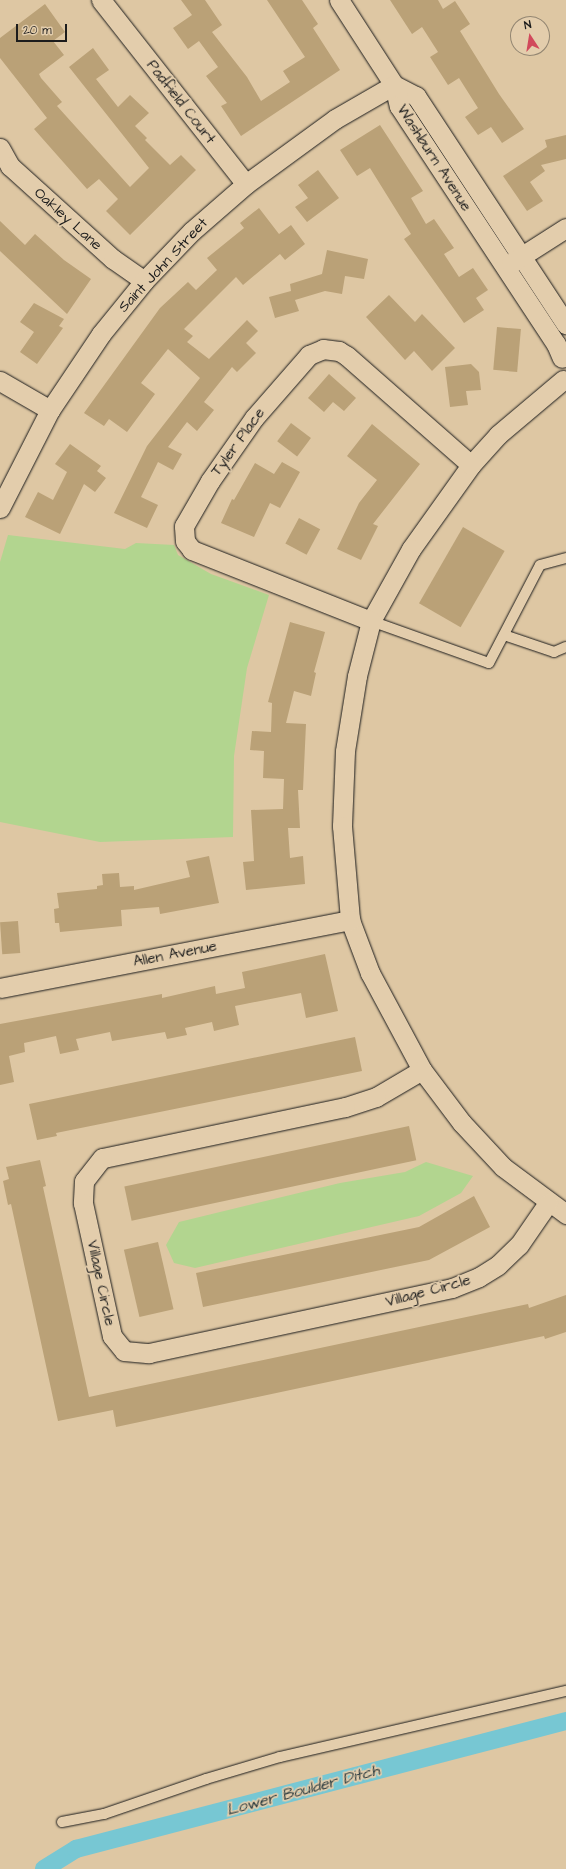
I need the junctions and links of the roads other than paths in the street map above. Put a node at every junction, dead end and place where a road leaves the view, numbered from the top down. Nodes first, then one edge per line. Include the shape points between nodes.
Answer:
1 (101, 0) edge
2 (339, 0) edge
3 (394, 85) junction
4 (0, 148) edge
5 (246, 184) junction
6 (566, 228) edge
7 (523, 256) junction
8 (505, 267) junction
9 (144, 281) junction
10 (566, 324) edge
11 (564, 356) edge
12 (0, 381) edge
13 (564, 382) edge
14 (50, 410) junction
15 (471, 465) junction
16 (0, 508) edge
17 (566, 558) edge
18 (371, 621) junction
19 (504, 635) junction
20 (566, 647) edge
21 (350, 920) junction
22 (0, 988) edge
23 (422, 1070) junction
24 (548, 1203) junction
25 (566, 1214) edge
26 (566, 1691) edge
27 (62, 1822) dead end

1 - 5 street, Padfield Court
2 - 3 street
3 - 5 street, Saint John Street via 335,119
3 - 7 street, Washburn Avenue via 416,96
3 - 8 street, Washburn Avenue via 399,106
4 - 9 street, Oakley Lane via 10,166 113,259
5 - 9 street, Saint John Street via 192,232
6 - 7 street
7 - 8 street
7 - 10 street, Washburn Avenue
8 - 11 street, Washburn Avenue
9 - 14 street, Saint John Street via 101,334
11 - 13 street via 560,365
12 - 14 street
13 - 15 street via 498,435
14 - 16 street, Saint John Street
15 - 18 street via 411,550
15 - 18 street, Tyler Place via 347,356 339,351 323,349 309,355 254,418 210,481 184,526 185,541 192,550
17 - 19 lane via 540,565
18 - 19 lane via 490,663
18 - 21 street via 356,676 344,751 342,826
19 - 20 lane via 554,652
21 - 22 street, Allen Avenue
21 - 23 street via 370,973
23 - 24 street via 467,1129 504,1167
23 - 24 street, Village Circle via 376,1097 345,1107 102,1158 84,1181 83,1203 112,1336 124,1351 149,1352 452,1288 479,1277 498,1265 519,1245
24 - 25 street
26 - 27 lane via 280,1757 104,1814

